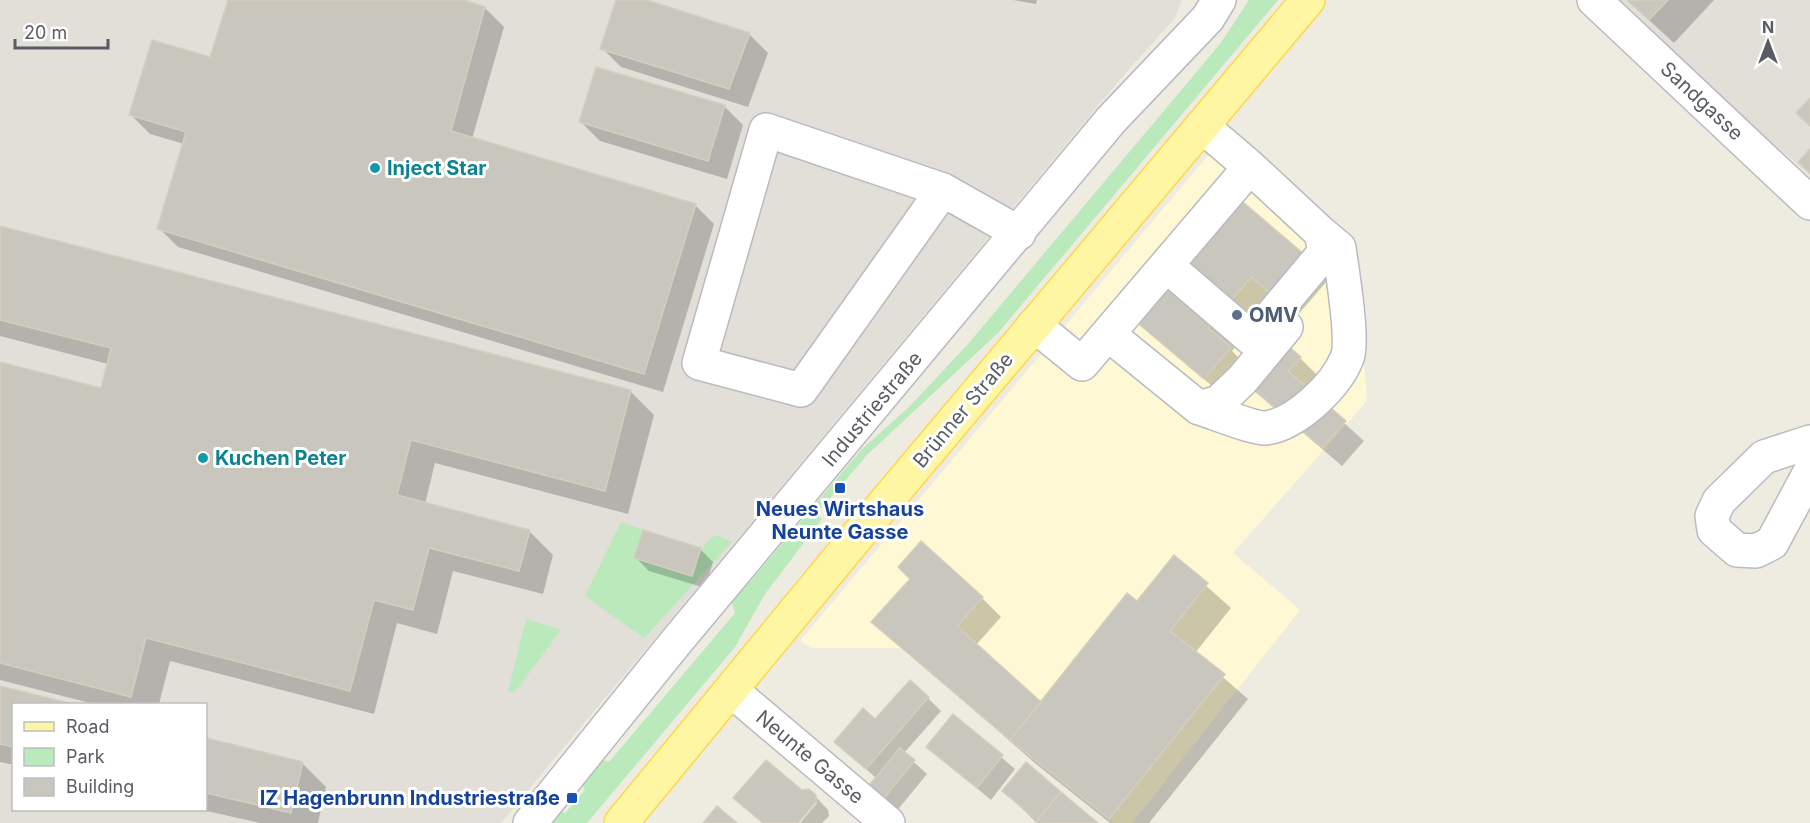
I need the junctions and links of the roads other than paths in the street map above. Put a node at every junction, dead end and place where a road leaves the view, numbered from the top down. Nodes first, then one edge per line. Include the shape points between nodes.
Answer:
1 (1219, 0) edge
2 (1308, 0) edge
3 (1594, 0) edge
4 (1202, 126) junction
5 (1250, 167) junction
6 (943, 190) junction
7 (1810, 203) edge
8 (1019, 233) junction
9 (1323, 243) junction
10 (1167, 266) junction
11 (1034, 326) junction
12 (1108, 334) junction
13 (1199, 408) junction
14 (1810, 442) edge
15 (1810, 472) edge
16 (732, 691) junction
17 (530, 823) edge
18 (621, 823) edge
19 (888, 823) edge

1 - 8 street, Industriestraße via 1208,18 1111,120
2 - 4 main road, Brünner Straße
3 - 7 street, Sandgasse
4 - 5 street
4 - 11 main road, Brünner Straße
5 - 9 street
5 - 10 street
6 - 6 street via 766,130 699,363 801,390
6 - 8 street
8 - 17 street, Industriestraße via 691,624
9 - 10 street via 1252,339
9 - 13 street via 1304,305 1242,380 1218,402
9 - 13 street via 1339,248 1348,313 1348,357 1320,398 1290,421 1263,428
10 - 12 street
11 - 12 street via 1082,364
11 - 16 main road, Brünner Straße
12 - 13 street
14 - 15 street via 1764,457 1719,501 1712,516 1714,530 1737,550 1756,551 1772,543
16 - 18 main road, Brünner Straße
16 - 19 street, Neunte Gasse

